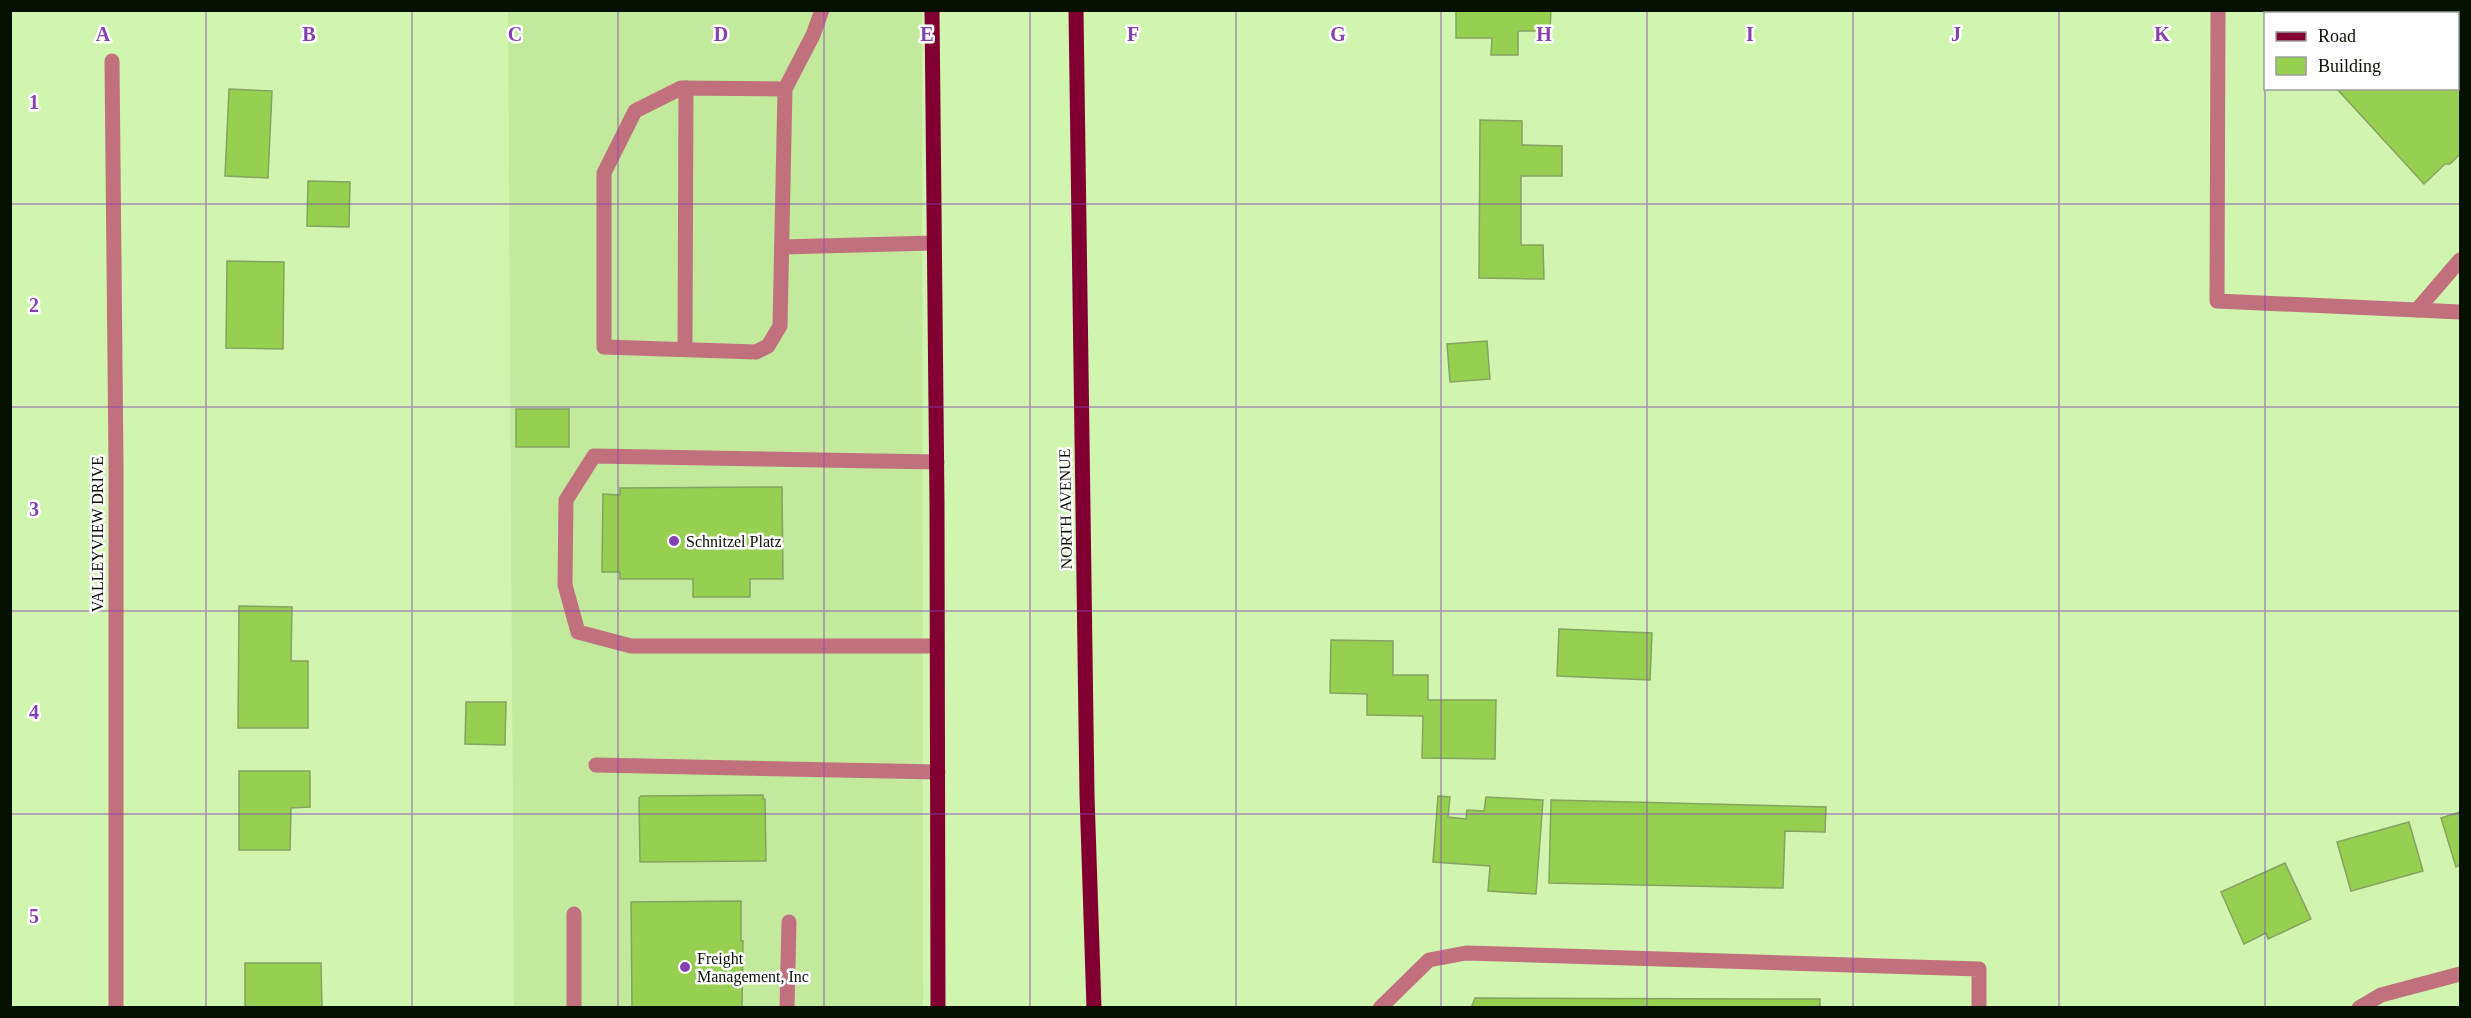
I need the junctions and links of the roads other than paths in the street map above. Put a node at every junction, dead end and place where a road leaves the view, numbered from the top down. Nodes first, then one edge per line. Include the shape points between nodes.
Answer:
1 (822, 10) edge
2 (932, 10) edge
3 (1076, 10) edge
4 (2218, 10) edge
5 (112, 61) dead end
6 (686, 88) junction
7 (785, 89) junction
8 (933, 243) junction
9 (782, 247) junction
10 (2460, 260) edge
11 (2417, 310) junction
12 (2460, 312) edge
13 (685, 350) junction
14 (937, 462) junction
15 (937, 646) junction
16 (596, 765) dead end
17 (938, 772) junction
18 (574, 914) dead end
19 (789, 922) dead end
20 (2460, 974) edge
21 (116, 1008) edge
22 (574, 1008) edge
23 (787, 1008) edge
24 (938, 1008) edge
25 (1094, 1008) edge
26 (1380, 1008) edge
27 (1979, 1008) edge
28 (2359, 1008) edge

1 - 7 street
2 - 8 main road
3 - 25 main road, NORTH AVENUE via 1087,795
4 - 11 street via 2217,301
5 - 21 street, VALLEYVIEW DRIVE
6 - 7 street
6 - 13 street
6 - 13 street via 635,111 604,173 603,313 604,347
7 - 9 street
8 - 9 street
8 - 14 main road
9 - 13 street via 780,326 768,346 756,352
10 - 11 street
11 - 12 street
14 - 15 main road
14 - 15 street via 594,456 566,500 565,585 578,632 631,645
15 - 17 main road
16 - 17 street
17 - 24 main road
18 - 22 street
19 - 23 street
20 - 28 street via 2380,995
26 - 27 street via 1429,960 1466,953 1979,969

